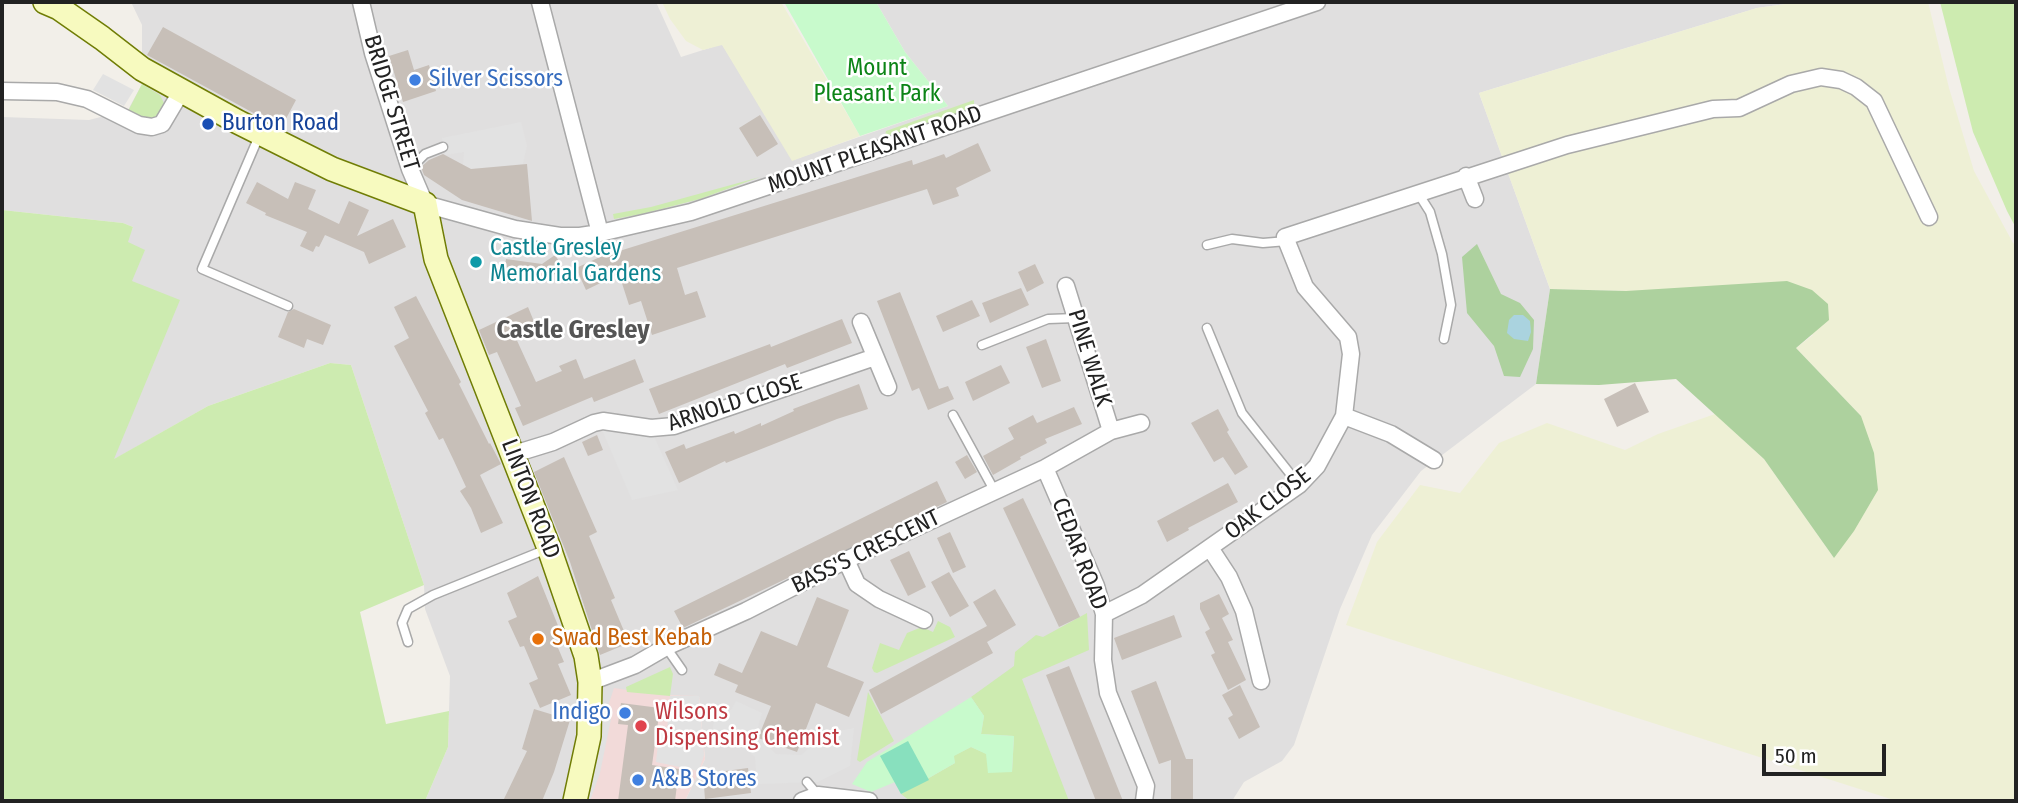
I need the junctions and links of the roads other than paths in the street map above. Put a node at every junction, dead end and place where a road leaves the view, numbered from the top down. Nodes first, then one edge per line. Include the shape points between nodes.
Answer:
1 (45, 2) edge
2 (83, 2) edge
3 (361, 2) edge
4 (540, 2) edge
5 (1317, 2) edge
6 (103, 38) junction
7 (2, 90) edge
8 (181, 92) junction
9 (261, 134) junction
10 (443, 146) dead end
11 (410, 169) junction
12 (1466, 176) junction
13 (1418, 193) junction
14 (1475, 199) dead end
15 (425, 204) junction
16 (1929, 217) dead end
17 (600, 233) junction
18 (1287, 241) junction
19 (1207, 245) dead end
20 (1066, 286) dead end
21 (288, 306) dead end
22 (1076, 318) junction
23 (861, 322) dead end
24 (1207, 328) dead end
25 (1444, 340) dead end
26 (982, 345) dead end
27 (875, 357) junction
28 (888, 387) dead end
29 (953, 415) dead end
30 (1343, 416) junction
31 (1141, 423) dead end
32 (1111, 431) junction
33 (514, 454) junction
34 (1434, 460) dead end
35 (1045, 468) junction
36 (1299, 485) junction
37 (994, 490) junction
38 (549, 548) junction
39 (1210, 548) junction
40 (846, 561) junction
41 (1104, 614) junction
42 (924, 620) dead end
43 (408, 642) dead end
44 (666, 647) junction
45 (682, 670) dead end
46 (1261, 681) dead end
47 (590, 682) junction
48 (575, 801) edge
49 (802, 801) edge
50 (869, 801) edge
51 (1143, 801) edge

1 - 6 street
2 - 6 street
3 - 11 street, BRIDGE STREET
4 - 17 street
5 - 17 street, MOUNT PLEASANT ROAD via 691,212
6 - 8 street
7 - 8 street via 57,92 87,99 152,127 162,124
8 - 9 street
9 - 15 street via 361,181
9 - 21 lane via 202,269
10 - 11 lane via 425,154
11 - 15 street, BRIDGE STREET
12 - 13 street
12 - 14 street
12 - 16 street via 1567,145 1713,109 1739,108 1791,84 1821,77 1841,80 1874,101
13 - 18 street via 1285,237
13 - 25 lane via 1430,212 1442,254 1451,305
15 - 17 street, MOUNT PLEASANT ROAD via 536,233
15 - 33 street, LINTON ROAD via 432,248
18 - 19 lane via 1232,239
18 - 30 street, OAK CLOSE via 1305,287 1348,337 1352,354
20 - 22 street, PINE WALK
22 - 26 lane via 1048,318
22 - 32 street, PINE WALK
23 - 27 street
24 - 36 lane via 1242,413
27 - 28 street
27 - 33 street, ARNOLD CLOSE via 674,426 640,431 594,422
29 - 37 lane
30 - 34 street via 1391,434
30 - 36 street, OAK CLOSE via 1317,466
31 - 32 street, BASS'S CRESCENT
32 - 35 street, BASS'S CRESCENT
33 - 38 street, LINTON ROAD
35 - 37 street, BASS'S CRESCENT
35 - 41 street, CEDAR ROAD
36 - 39 street, OAK CLOSE
37 - 40 street, BASS'S CRESCENT
38 - 43 lane via 433,595 408,610 402,623
38 - 47 street, LINTON ROAD via 586,656
39 - 41 street, OAK CLOSE via 1142,595
39 - 46 street via 1244,611
40 - 42 street via 857,584
40 - 44 street, BASS'S CRESCENT
41 - 51 street, CEDAR ROAD via 1108,693 1146,786
44 - 45 lane
44 - 47 street, BASS'S CRESCENT
47 - 48 street, LINTON ROAD via 589,736
49 - 50 street via 812,789

